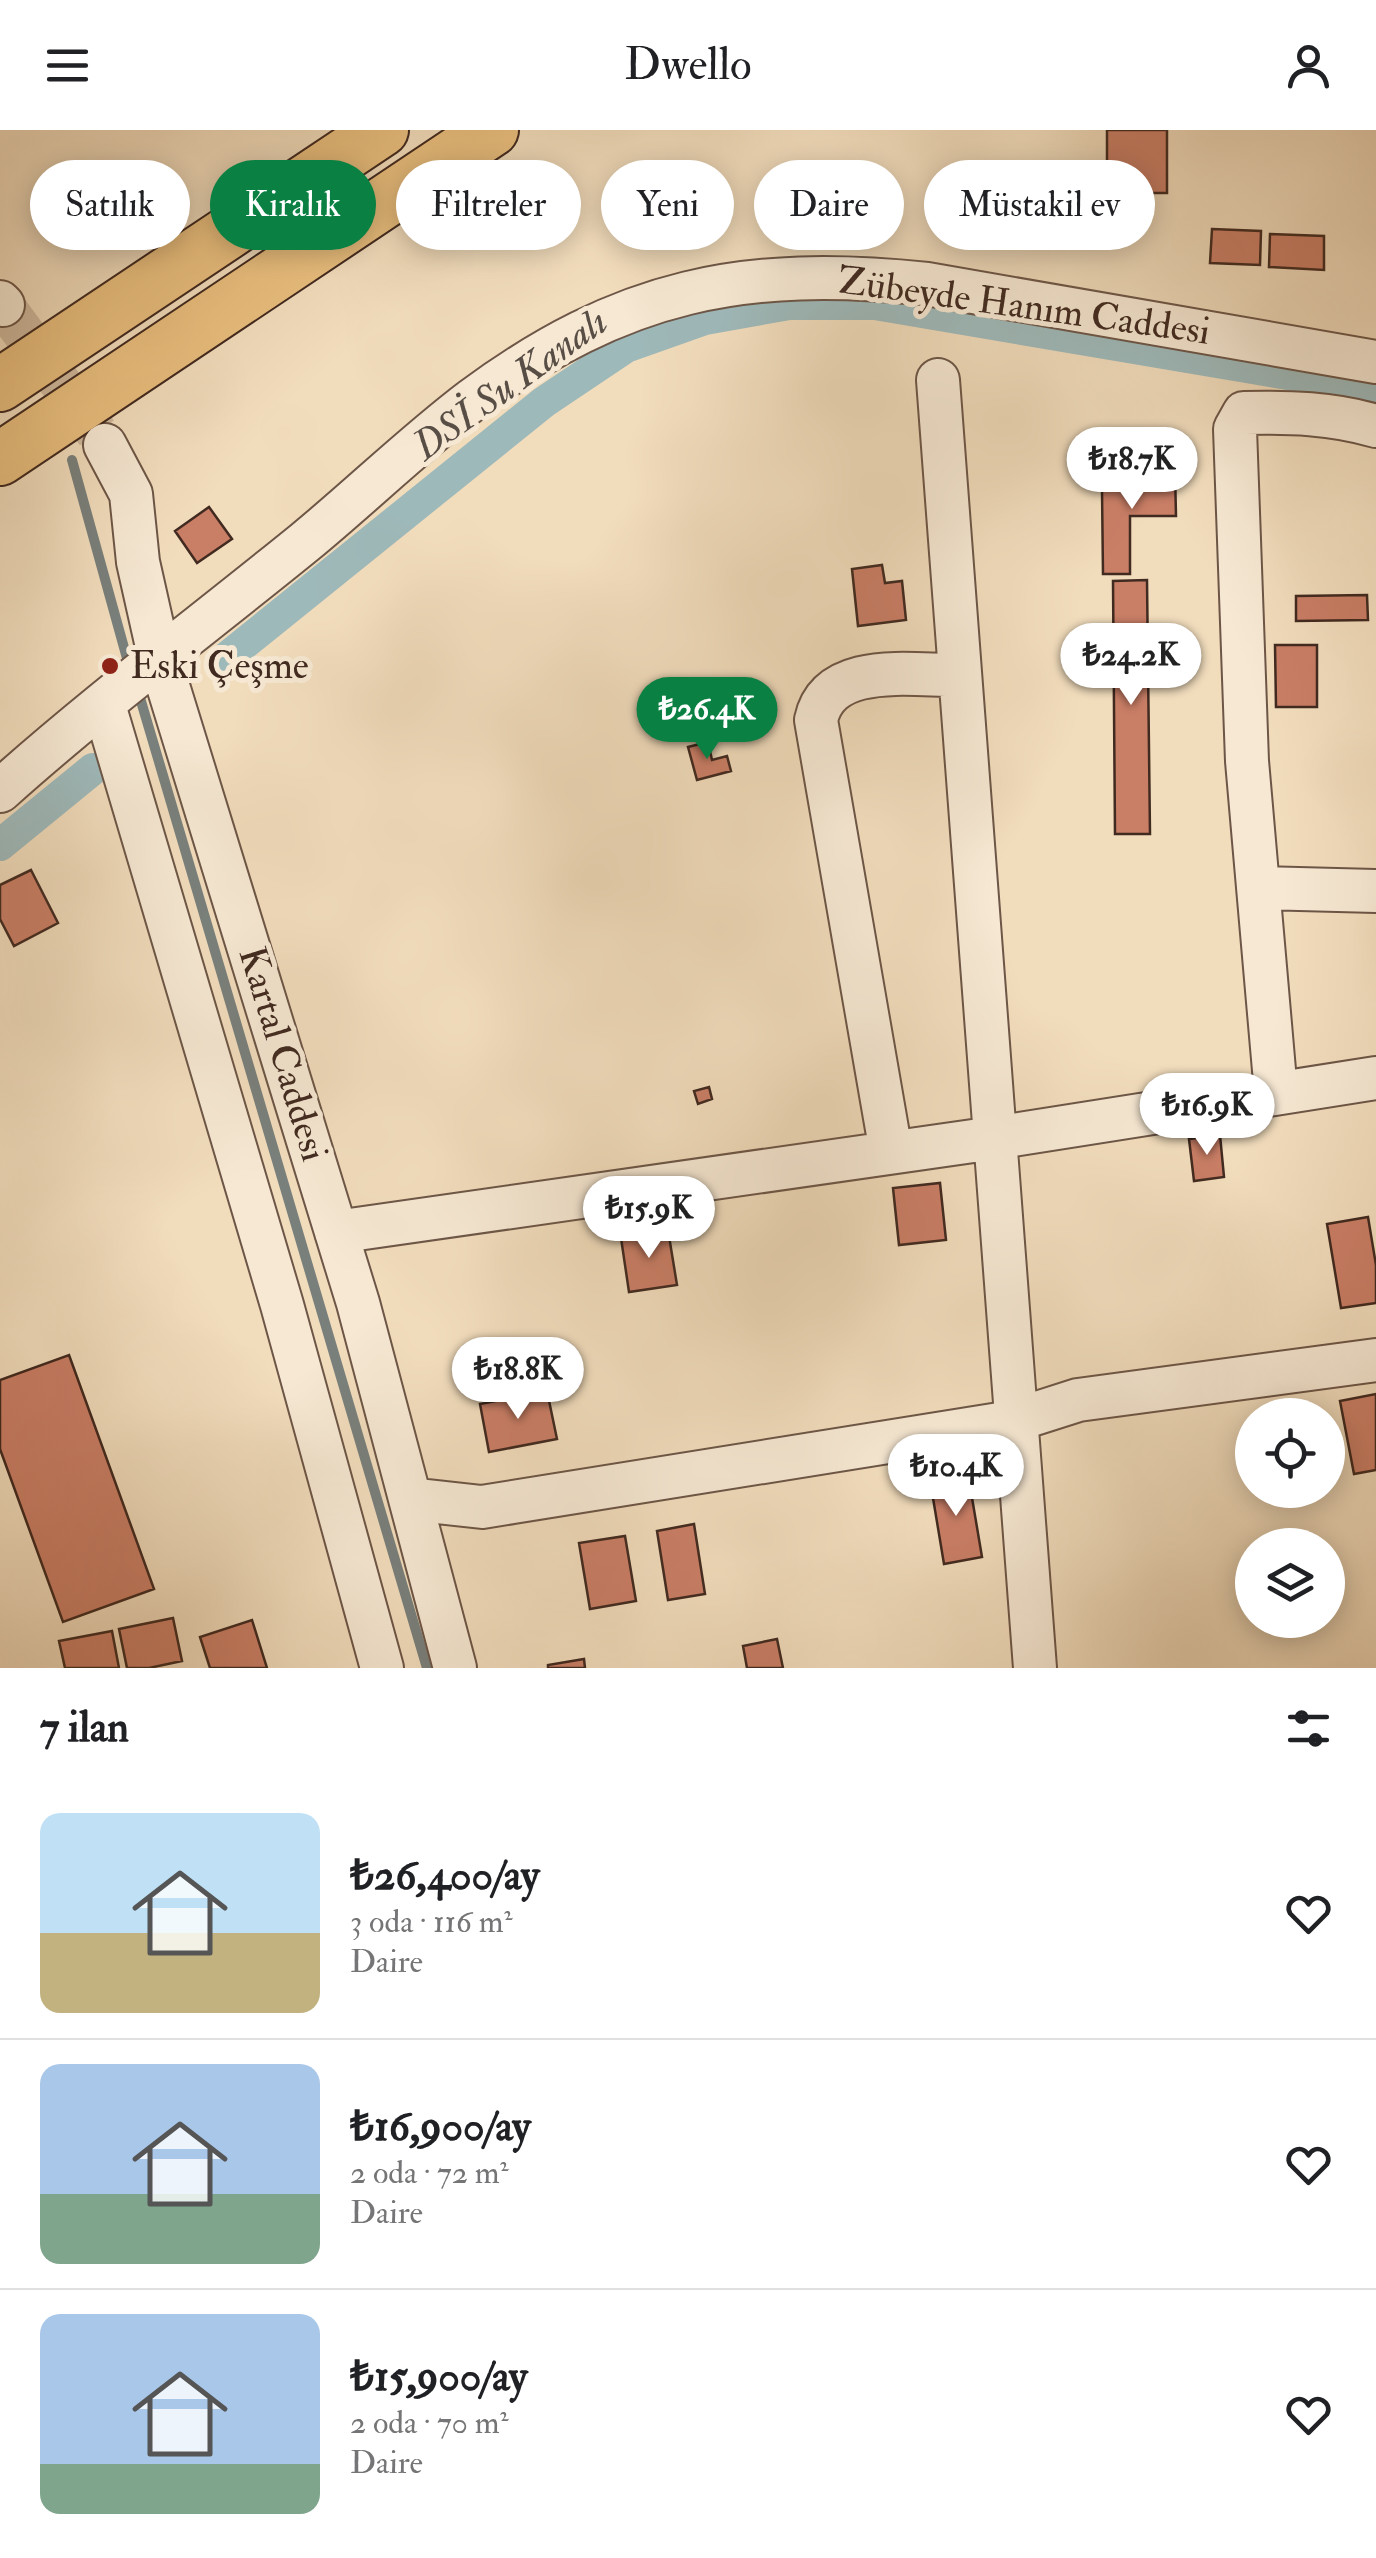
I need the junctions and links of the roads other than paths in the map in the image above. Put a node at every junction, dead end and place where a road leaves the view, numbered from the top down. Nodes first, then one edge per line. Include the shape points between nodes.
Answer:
1 (382, 130) edge
2 (492, 130) edge
3 (1376, 362) edge
4 (938, 380) dead end
5 (0, 385) edge
6 (1376, 426) edge
7 (106, 445) tunnel mouth
8 (0, 458) edge
9 (160, 660) junction
10 (960, 676) junction
11 (104, 705) junction
12 (0, 791) edge
13 (1258, 888) junction
14 (1376, 891) edge
15 (1376, 1078) edge
16 (1276, 1093) junction
17 (994, 1138) junction
18 (891, 1152) junction
19 (336, 1232) junction
20 (1376, 1360) edge
21 (1016, 1419) junction
22 (410, 1499) junction
23 (382, 1668) edge
24 (455, 1668) edge
25 (1035, 1668) edge

1 - 5 main road
2 - 8 main road
3 - 9 street, Zübeyde Hanım Caddesi via 891,280 798,276 683,293 639,305 510,373
4 - 10 street
6 - 13 street via 1282,412 1244,414 1235,429
7 - 9 street, Kartal Caddesi via 130,494
9 - 11 street, Zübeyde Hanım Caddesi
9 - 19 street, Kartal Caddesi
10 - 17 street
10 - 18 street via 853,678 830,691 816,720
11 - 12 street, Zübeyde Hanım Caddesi
11 - 23 street
13 - 14 street
13 - 16 street
15 - 16 street
16 - 17 street
17 - 18 street
17 - 21 street
18 - 19 street
19 - 22 street, Kartal Caddesi
20 - 21 street via 1078,1400
21 - 22 street via 482,1508
21 - 25 street
22 - 24 street, Kartal Caddesi

